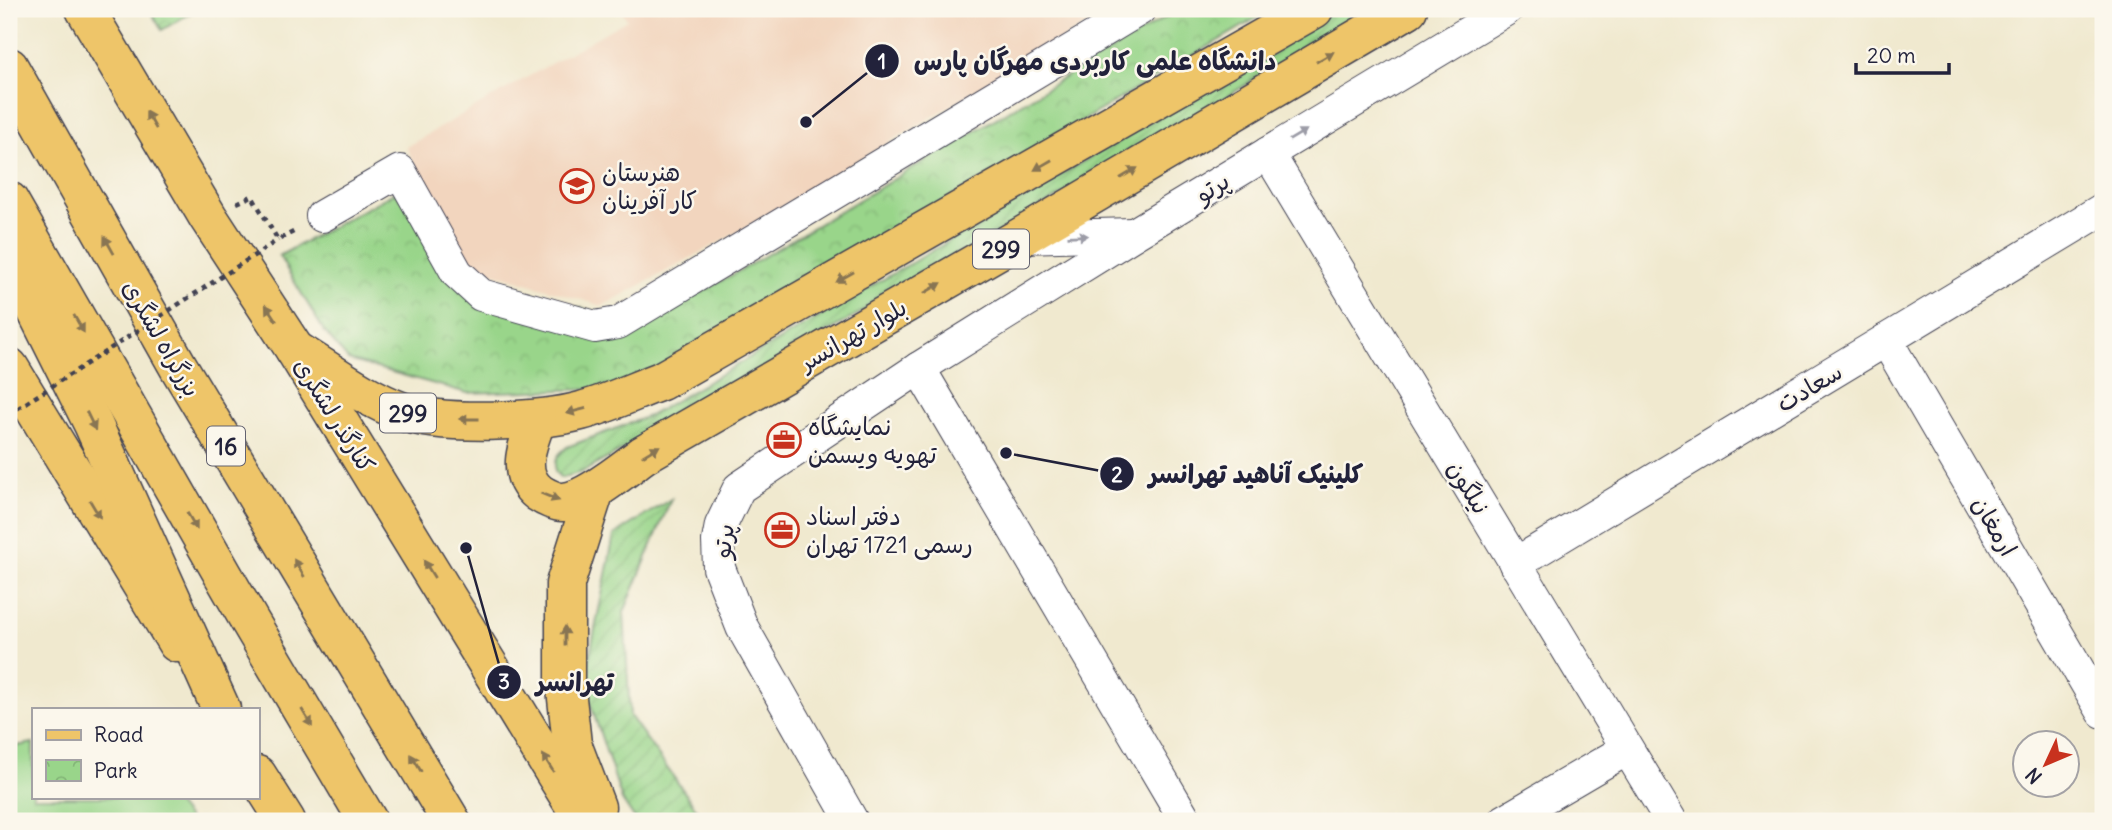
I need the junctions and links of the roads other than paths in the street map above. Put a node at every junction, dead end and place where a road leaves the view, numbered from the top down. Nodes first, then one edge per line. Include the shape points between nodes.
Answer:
1 (85, 9) edge
2 (1140, 9) edge
3 (1314, 9) edge
4 (1408, 9) edge
5 (1507, 9) edge
6 (9, 67) edge
7 (1268, 153) junction
8 (9, 201) edge
9 (2103, 209) edge
10 (323, 216) dead end
11 (1134, 234) junction
12 (1021, 237) junction
13 (9, 249) edge
14 (1886, 340) junction
15 (295, 350) junction
16 (9, 367) edge
17 (919, 369) junction
18 (537, 419) junction
19 (595, 490) junction
20 (1515, 564) junction
21 (218, 708) edge
22 (219, 708) edge
23 (2103, 712) edge
24 (1627, 749) junction
25 (259, 778) edge
26 (286, 821) edge
27 (368, 821) edge
28 (451, 821) edge
29 (584, 821) edge
30 (601, 821) edge
31 (852, 821) edge
32 (1186, 821) edge
33 (1504, 821) edge
34 (1671, 821) edge

15 -> 1 main road, کنارگذر لشگری via 208,217
2 - 10 street via 618,323 595,327 481,295 457,273 400,172
3 -> 18 main road, 299 via 661,381 582,411
12 -> 4 main road, بلوار تهرانسر / 299
7 -> 5 street, پرتو
28 -> 6 main road, بزرگراه لشگری / 16 via 178,366
7 - 11 street, پرتو
7 - 20 street, نیلگون
8 -> 27 main road
9 - 14 street, سعادت
12 -> 11 street
11 - 17 street, پرتو
19 -> 12 main road, بلوار تهرانسر / 299 via 643,455
13 -> 22 main road via 93,424
14 - 20 street, سعادت
14 - 23 street, ارمغان
18 -> 15 main road, 299 via 450,420 402,412
29 -> 15 main road, کنارگذر لشگری
16 -> 21 main road
17 - 31 street, پرتو via 739,488 718,541 719,568 742,627
17 - 32 street
18 -> 19 main road, بلوار تهرانسر via 526,449 526,477 534,489 564,502
30 -> 19 main road via 572,744 565,680 565,584
20 - 24 street, نیلگون
24 - 33 street
24 - 34 street, نیلگون
25 - 26 main road

